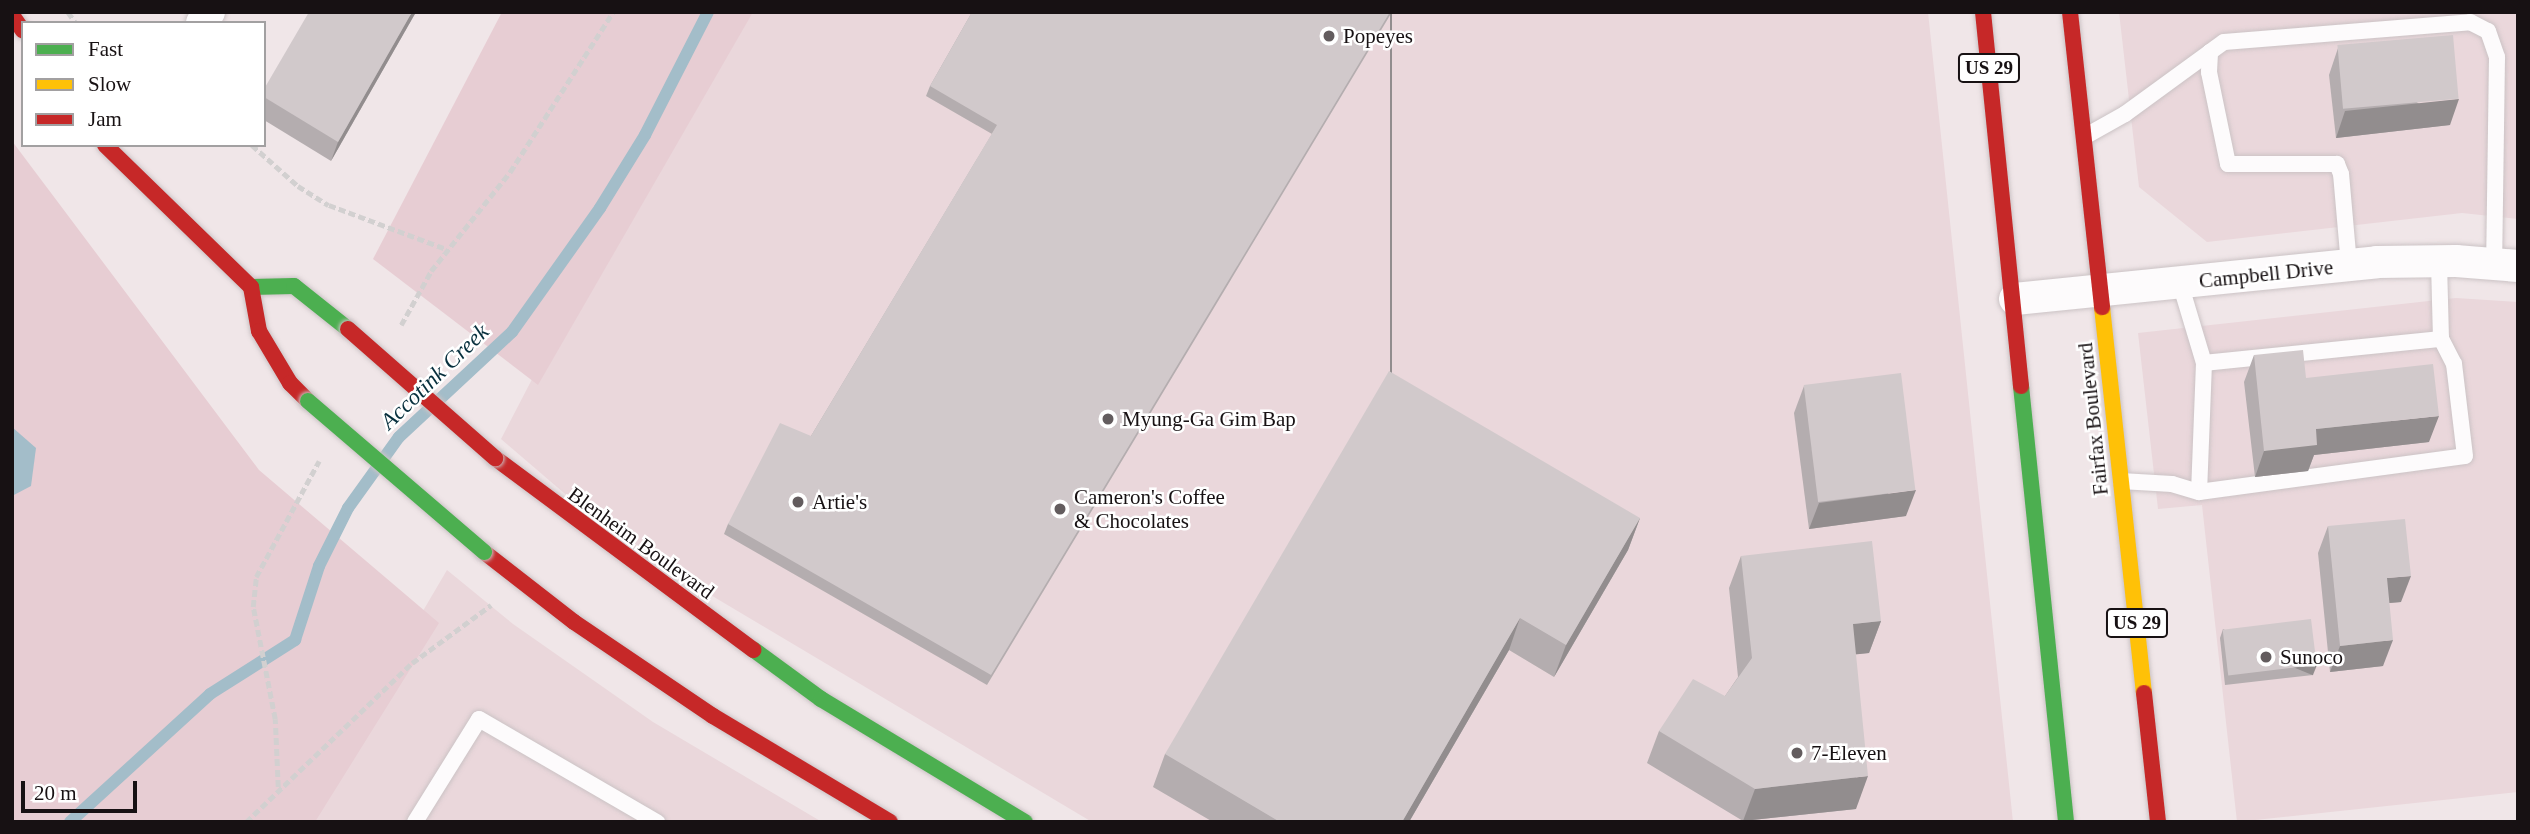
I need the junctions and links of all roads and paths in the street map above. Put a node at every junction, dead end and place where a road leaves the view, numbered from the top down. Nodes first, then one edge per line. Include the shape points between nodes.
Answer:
1 (613, 12) edge
2 (1983, 12) edge
3 (2070, 12) edge
4 (2210, 52) junction
5 (2083, 137) junction
6 (255, 147) edge
7 (118, 151) edge
8 (447, 249) junction
9 (2439, 261) junction
10 (2349, 265) junction
11 (2506, 265) edge
12 (2180, 283) junction
13 (251, 287) junction
14 (2101, 290) junction
15 (2015, 299) junction
16 (400, 326) dead end
17 (2441, 339) junction
18 (2204, 363) junction
19 (320, 461) dead end
20 (2121, 481) junction
21 (2199, 492) junction
22 (515, 576) junction
23 (278, 788) junction
24 (996, 796) junction
25 (246, 822) edge
26 (415, 822) edge
27 (657, 822) edge
28 (890, 822) edge
29 (985, 822) edge
30 (1025, 822) edge
31 (2066, 822) edge
32 (2158, 822) edge

1 - 8 path via 510,172
2 - 15 main road, US 29
3 - 5 main road, Fairfax Boulevard / US 29
4 - 5 lane via 2125,114
4 - 10 lane via 2209,72 2228,164 2337,164
4 - 11 lane via 2224,42 2470,22 2488,31 2497,57
5 - 14 main road, Fairfax Boulevard / US 29
6 - 8 path via 298,186 329,205
7 - 13 main road
8 - 16 path
9 - 10 street, Campbell Drive
9 - 11 street, Campbell Drive
9 - 17 lane
10 - 12 street, Campbell Drive
12 - 14 street, Campbell Drive
12 - 18 lane
13 - 22 main road, bridge via 259,331 290,383
13 - 24 main road, Blenheim Boulevard, bridge via 294,286 525,484 821,699
14 - 15 street, Campbell Drive
14 - 20 main road, Fairfax Boulevard / US 29
15 - 31 main road, US 29
17 - 18 lane
17 - 21 lane via 2454,364 2465,456
18 - 21 lane
19 - 23 path via 256,578 253,607 275,719
20 - 21 lane
20 - 32 main road, Fairfax Boulevard / US 29
22 - 23 path via 474,621 412,663
22 - 28 main road via 713,716
23 - 25 path
24 - 29 lane
24 - 30 main road, Blenheim Boulevard
26 - 27 lane via 479,719

